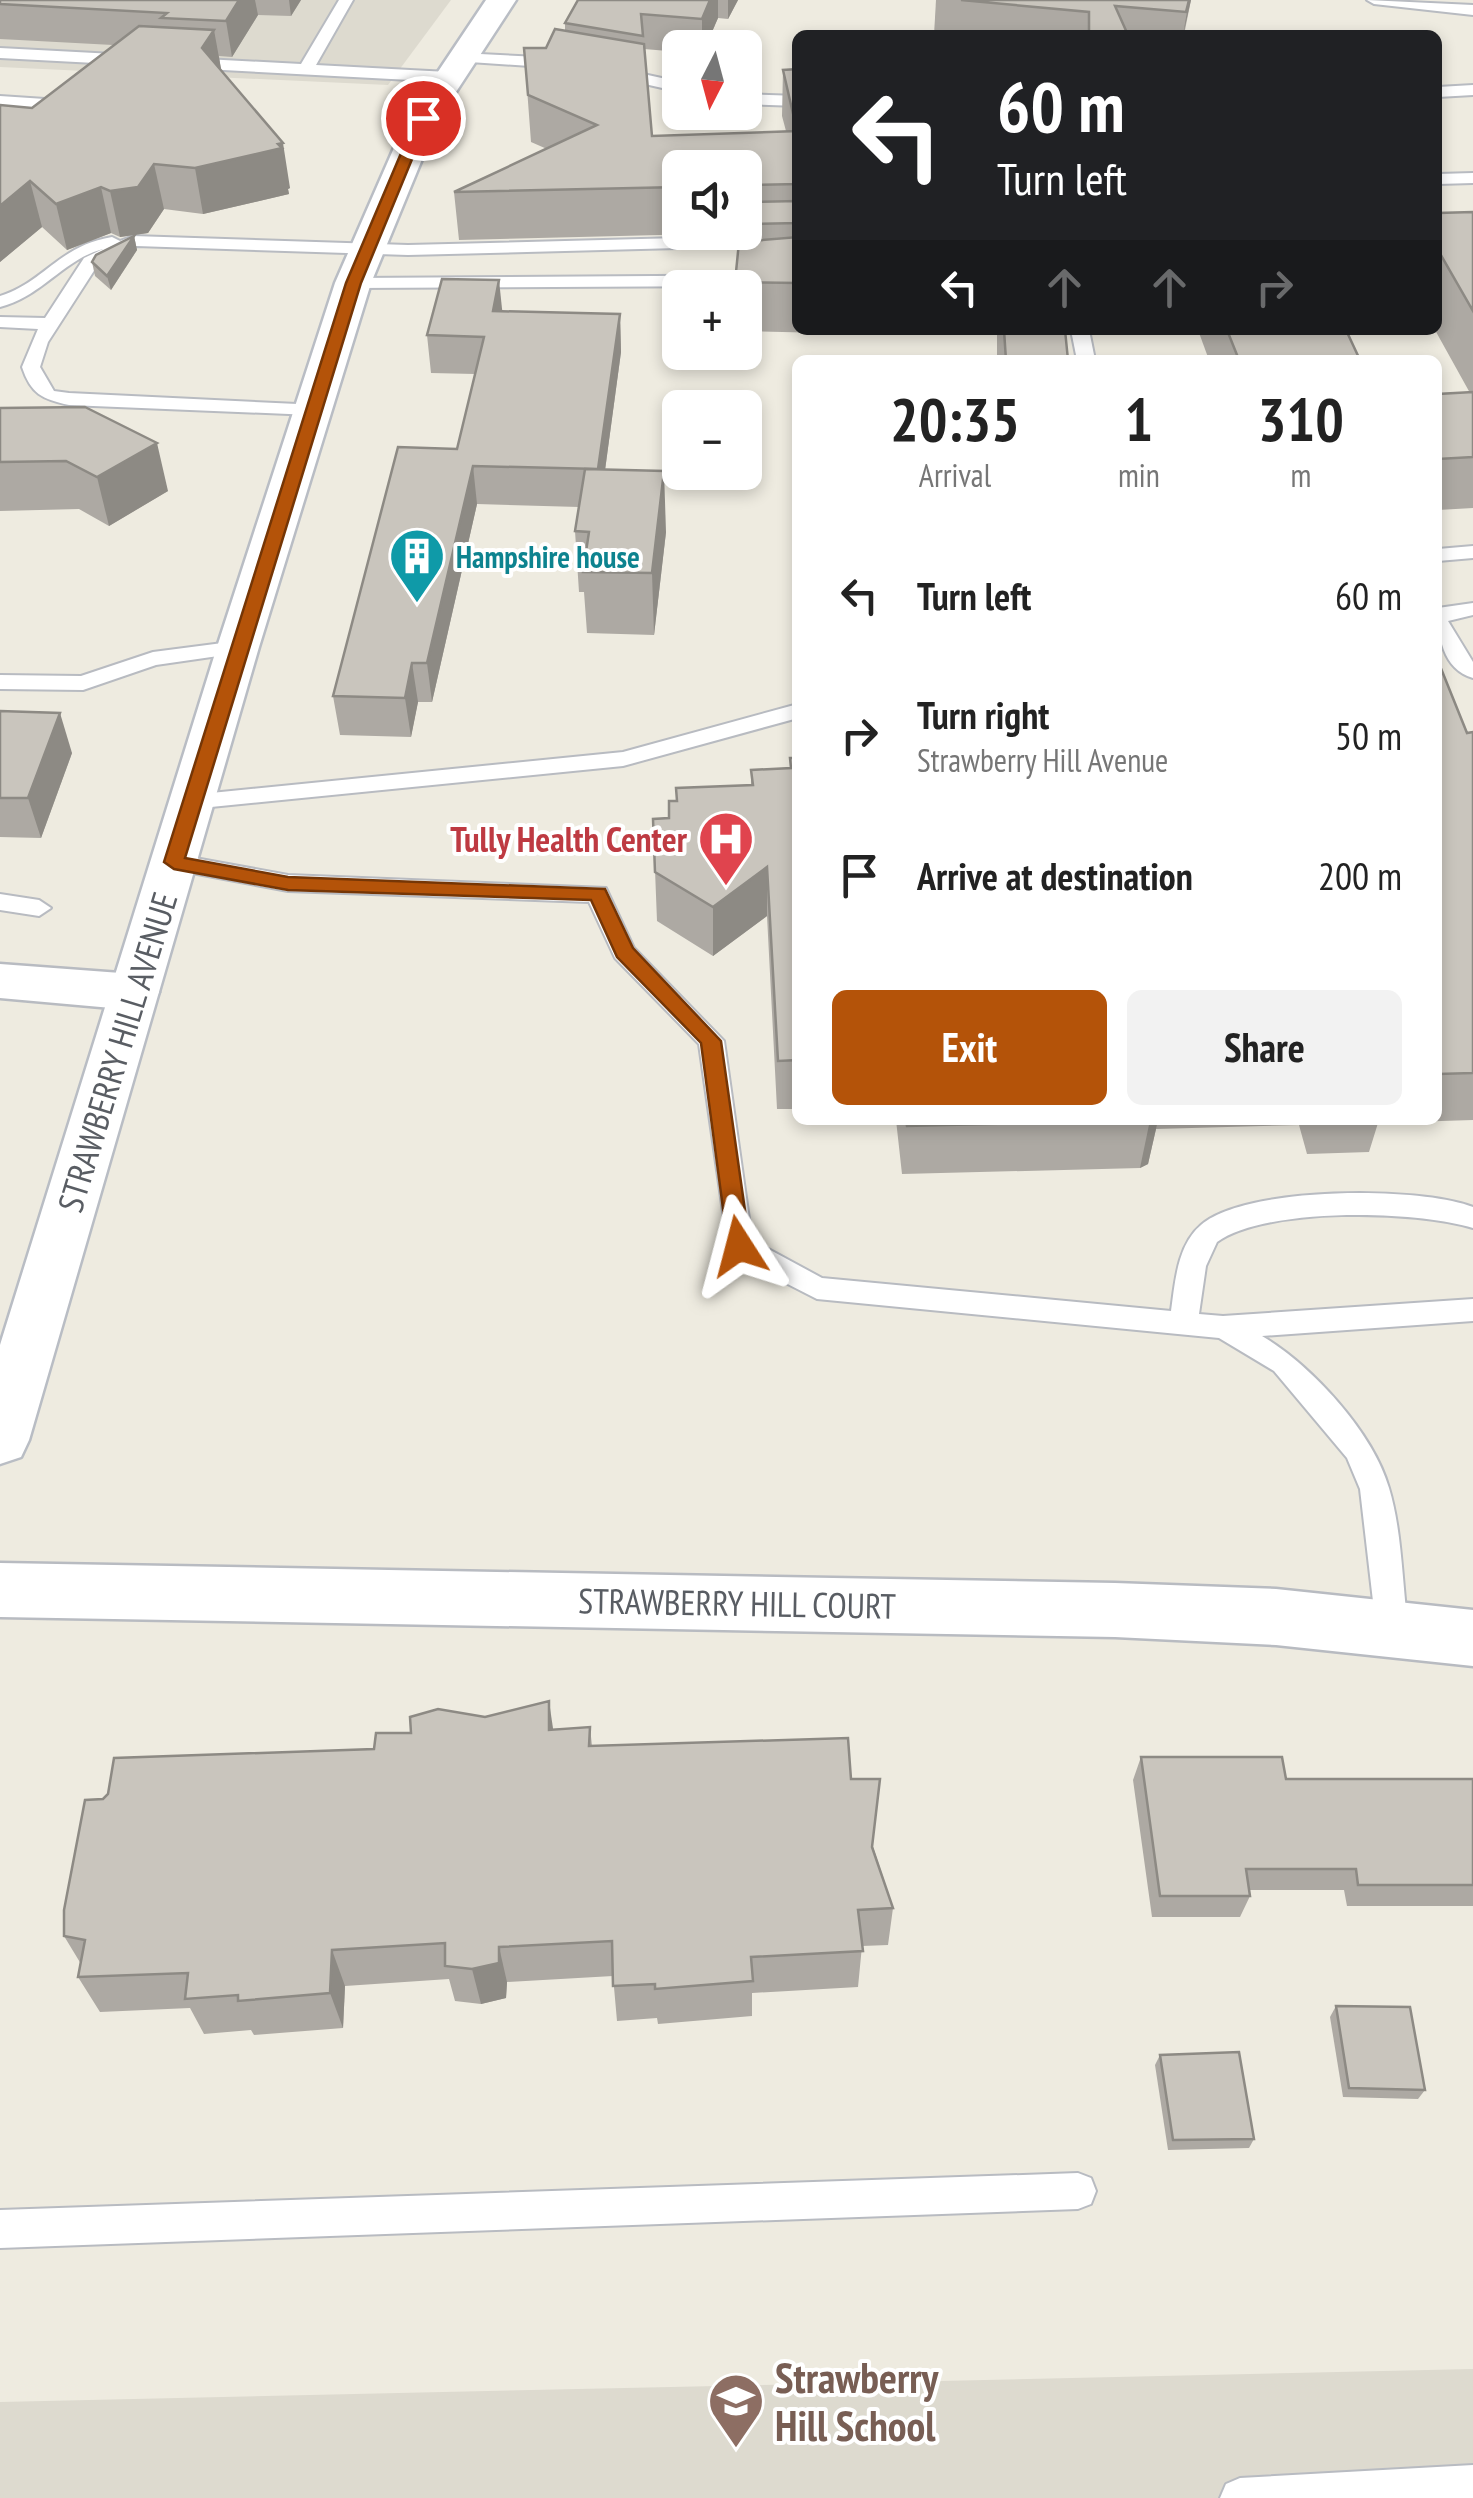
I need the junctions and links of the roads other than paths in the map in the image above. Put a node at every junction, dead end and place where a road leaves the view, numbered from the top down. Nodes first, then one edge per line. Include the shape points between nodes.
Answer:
1 (500, 0) edge
2 (1374, 0) edge
3 (342, 7) edge
4 (1473, 10) edge
5 (0, 53) edge
6 (153, 61) edge
7 (172, 62) edge
8 (306, 68) junction
9 (454, 68) junction
10 (662, 83) edge
11 (1473, 90) edge
12 (1442, 92) edge
13 (762, 100) edge
14 (0, 101) edge
15 (792, 101) edge
16 (45, 104) edge
17 (1473, 178) edge
18 (1442, 179) edge
19 (792, 240) edge
20 (133, 241) junction
21 (359, 266) junction
22 (792, 280) edge
23 (0, 302) edge
24 (0, 322) edge
25 (49, 324) junction
26 (312, 409) junction
27 (1473, 552) edge
28 (1442, 555) edge
29 (1473, 610) edge
30 (1442, 616) edge
31 (1442, 627) edge
32 (238, 647) junction
33 (1473, 671) edge
34 (0, 682) edge
35 (792, 713) edge
36 (192, 802) junction
37 (174, 862) junction
38 (0, 902) edge
39 (39, 908) dead end
40 (0, 981) edge
41 (134, 992) junction
42 (1473, 1218) edge
43 (1473, 1310) edge
44 (1184, 1324) junction
45 (1223, 1327) junction
46 (0, 1440) edge
47 (0, 1590) edge
48 (1392, 1627) junction
49 (1473, 1638) edge
50 (1078, 2191) dead end
51 (0, 2229) edge
52 (1473, 2485) edge
53 (1240, 2498) edge

1 - 9 main road, STRAWBERRY HILL AVENUE
2 - 4 lane
3 - 8 lane
5 - 6 lane
7 - 8 lane
8 - 9 lane
9 - 10 lane via 584,66
9 - 21 main road, STRAWBERRY HILL AVENUE via 423,118
11 - 12 lane
13 - 15 lane
14 - 16 lane
17 - 18 lane
19 - 21 lane via 543,246
20 - 21 lane
20 - 23 lane via 74,250 39,287
20 - 25 lane via 90,262
21 - 22 lane via 620,285
21 - 26 main road, STRAWBERRY HILL AVENUE
24 - 25 lane
25 - 26 lane via 31,367 48,396
26 - 32 main road, STRAWBERRY HILL AVENUE
27 - 28 lane
29 - 30 lane
31 - 33 lane
32 - 34 lane via 153,659 82,683
32 - 36 main road, STRAWBERRY HILL AVENUE
35 - 36 lane via 622,759
36 - 37 main road, STRAWBERRY HILL AVENUE
37 - 41 main road, STRAWBERRY HILL AVENUE
37 - 44 lane via 288,883 598,894 624,952 711,1041 739,1246 817,1288
38 - 39 lane
40 - 41 main road
41 - 46 main road, STRAWBERRY HILL AVENUE
42 - 44 lane via 1448,1208 1260,1209 1208,1231 1194,1258
43 - 45 lane
44 - 45 lane
45 - 48 lane via 1284,1363 1359,1450 1375,1489
47 - 48 main road, STRAWBERRY HILL COURT via 1115,1610
48 - 49 main road, STRAWBERRY HILL COURT
50 - 51 lane
52 - 53 lane

